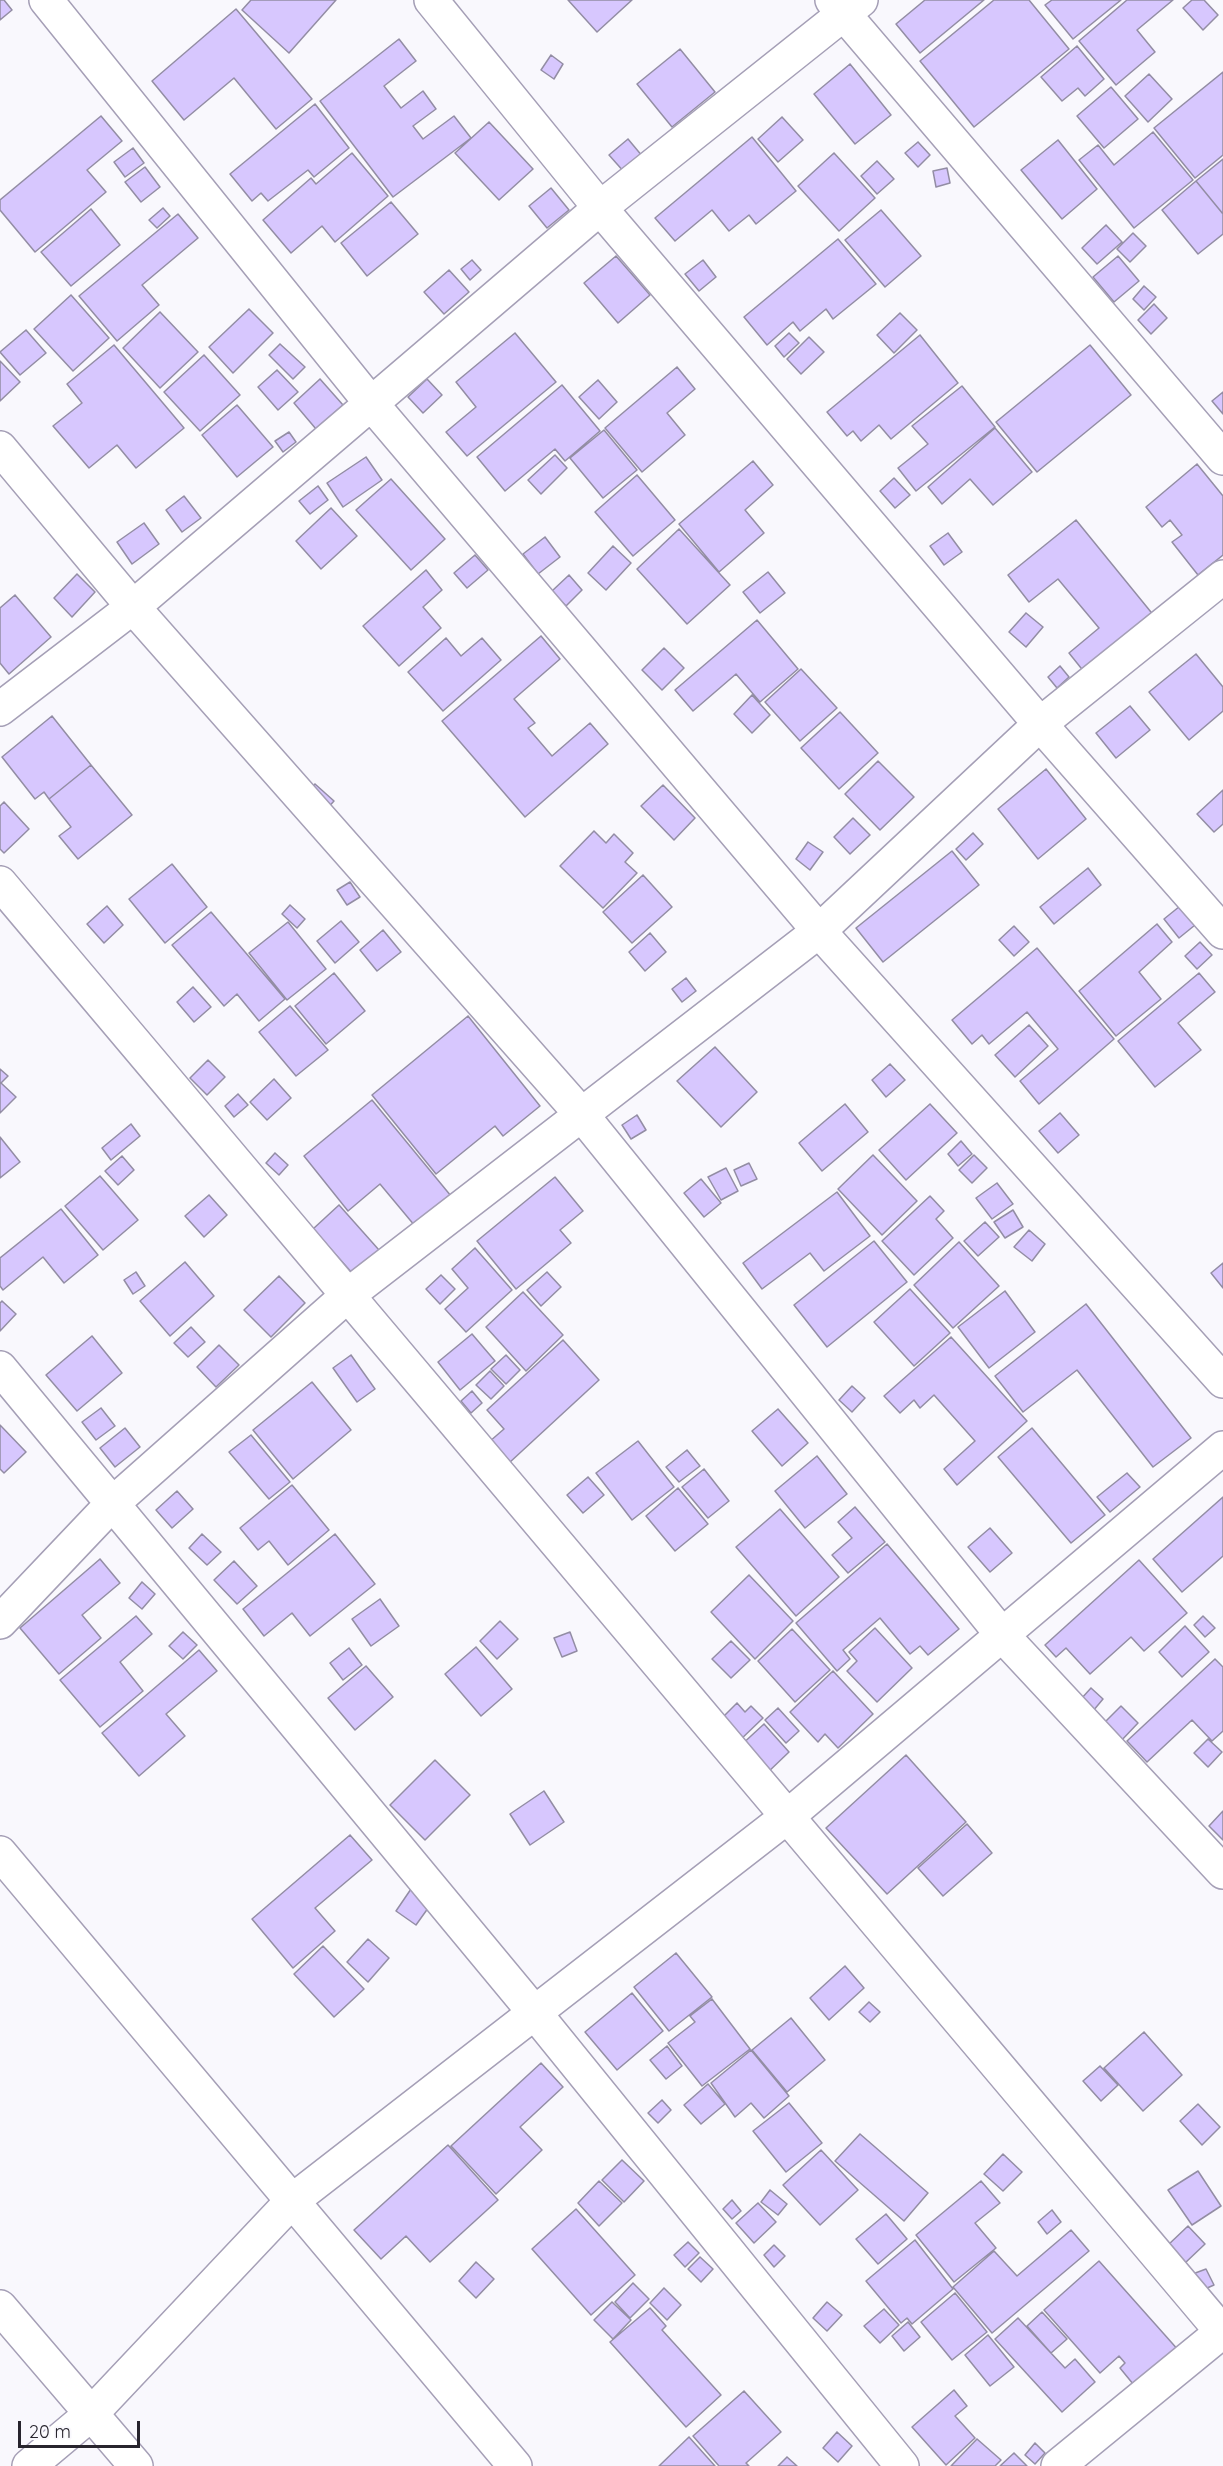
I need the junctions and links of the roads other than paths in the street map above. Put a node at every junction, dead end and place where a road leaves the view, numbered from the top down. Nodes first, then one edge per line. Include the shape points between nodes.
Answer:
1 (46, 0) edge
2 (431, 0) edge
3 (846, 5) edge
4 (600, 208) junction
5 (370, 402) junction
6 (0, 448) edge
7 (1223, 458) edge
8 (1223, 577) edge
9 (133, 607) junction
10 (0, 709) edge
11 (1040, 724) junction
12 (0, 883) edge
13 (819, 931) junction
14 (1223, 933) edge
15 (582, 1114) junction
16 (348, 1295) junction
17 (0, 1368) edge
18 (1223, 1381) edge
19 (1223, 1448) edge
20 (112, 1504) junction
21 (0, 1622) edge
22 (1003, 1636) junction
23 (788, 1816) junction
24 (0, 1853) edge
25 (1223, 1872) edge
26 (534, 2012) junction
27 (292, 2201) junction
28 (0, 2307) edge
29 (1223, 2332) edge
30 (91, 2414) junction
31 (29, 2466) edge
32 (136, 2466) edge
33 (514, 2466) edge
34 (902, 2466) edge
35 (1058, 2466) edge

1 - 5 street
2 - 4 street
3 - 4 street
3 - 7 street
4 - 5 street
4 - 11 street
5 - 9 street
5 - 13 street
6 - 9 street
8 - 11 street
9 - 10 street
9 - 15 street
11 - 13 street
11 - 14 street
12 - 16 street
13 - 15 street
13 - 18 street
15 - 16 street
15 - 22 street
16 - 20 street
16 - 23 street
17 - 20 street
19 - 22 street
20 - 21 street
20 - 26 street
22 - 23 street
22 - 25 street
23 - 26 street
23 - 29 street
24 - 27 street
26 - 27 street
26 - 34 street
27 - 30 street
27 - 33 street
28 - 30 street
29 - 35 street
30 - 31 street
30 - 32 street

